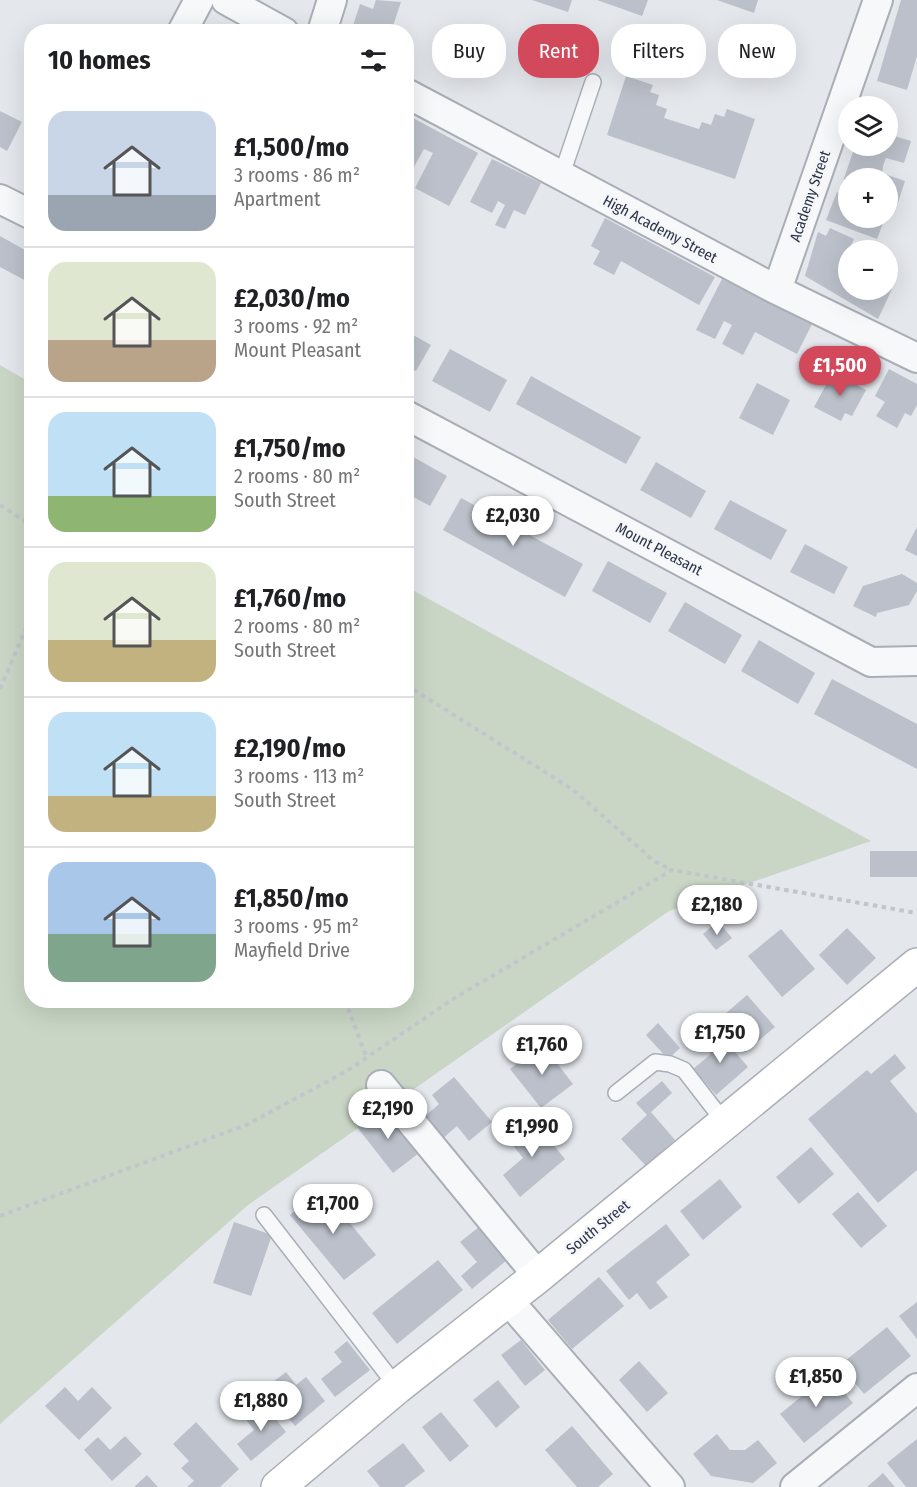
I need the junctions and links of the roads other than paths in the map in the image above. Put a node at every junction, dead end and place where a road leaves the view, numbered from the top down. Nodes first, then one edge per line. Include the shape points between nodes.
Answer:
1 (199, 0) edge
2 (226, 0) edge
3 (332, 0) edge
4 (878, 0) edge
5 (186, 24) edge
6 (270, 24) edge
7 (324, 24) edge
8 (592, 82) dead end
9 (414, 97) edge
10 (561, 177) junction
11 (0, 199) edge
12 (24, 212) edge
13 (777, 290) junction
14 (917, 358) edge
15 (414, 419) edge
16 (917, 661) edge
17 (917, 965) edge
18 (381, 1084) road end
19 (616, 1093) dead end
20 (725, 1122) junction
21 (264, 1215) dead end
22 (538, 1276) junction
23 (508, 1300) junction
24 (397, 1387) junction
25 (917, 1388) edge
26 (278, 1487) edge
27 (670, 1487) edge
28 (795, 1487) edge

1 - 5 street
2 - 6 street
3 - 7 street
4 - 13 street, Academy Street
8 - 10 lane
9 - 10 street, High Academy Street
10 - 13 street, High Academy Street
11 - 12 street
13 - 14 street, High Academy Street
15 - 16 street, Mount Pleasant via 871,662
17 - 20 main road, South Street
18 - 22 street
19 - 20 lane via 656,1062 670,1064 684,1070
20 - 22 main road, South Street
21 - 24 lane
22 - 23 main road, South Street
23 - 24 main road, South Street
23 - 27 street
24 - 26 main road, South Street
25 - 28 street

